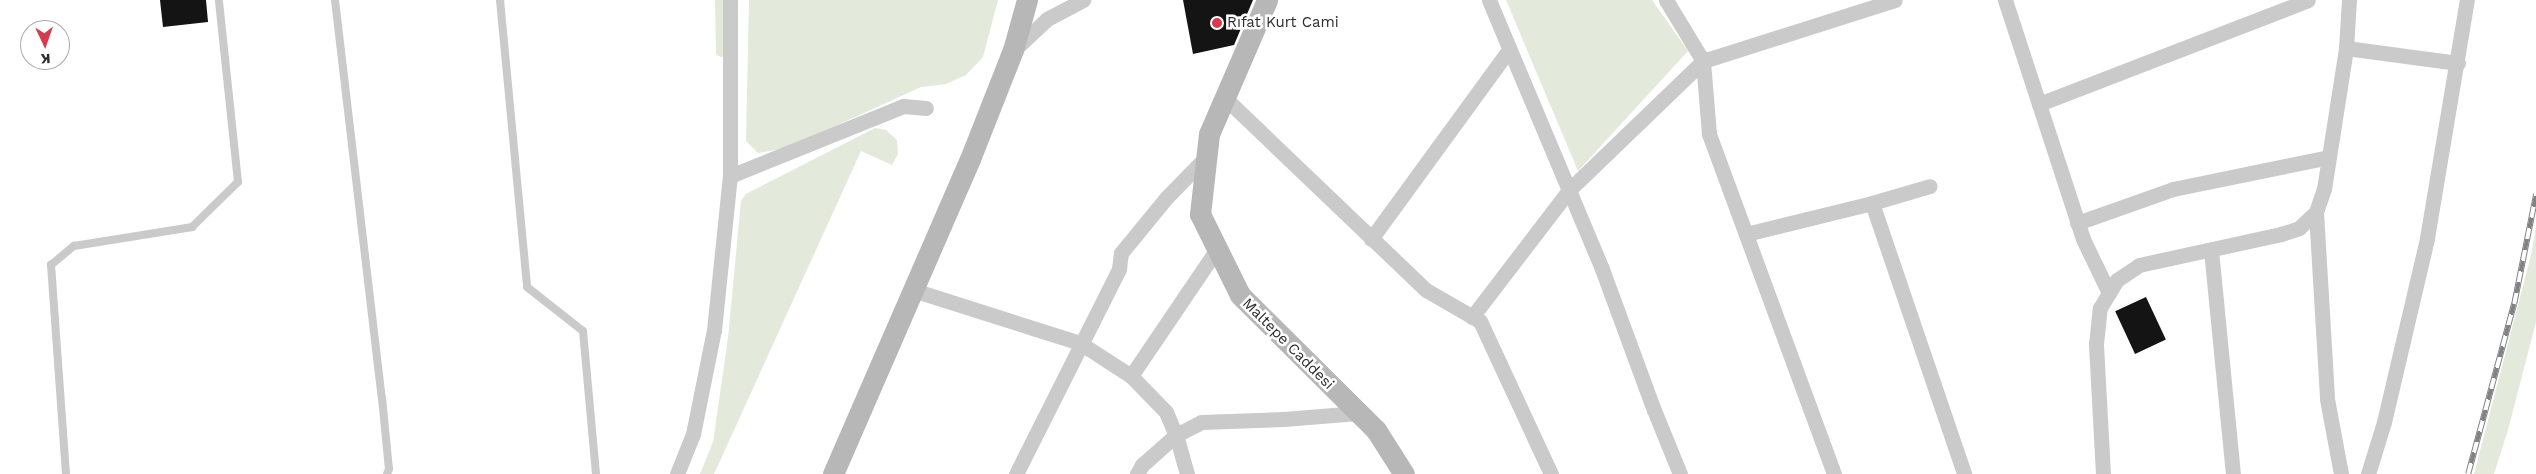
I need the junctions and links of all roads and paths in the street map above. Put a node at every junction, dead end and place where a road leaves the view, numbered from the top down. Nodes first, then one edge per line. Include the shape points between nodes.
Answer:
1 (219, 0) edge
2 (335, 0) edge
3 (500, 0) edge
4 (730, 0) edge
5 (1027, 0) edge
6 (1083, 0) edge
7 (1267, 0) edge
8 (1489, 0) edge
9 (1666, 0) edge
10 (1895, 0) edge
11 (2005, 0) edge
12 (2308, 0) edge
13 (2349, 0) edge
14 (2467, 0) edge
15 (2346, 48) junction
16 (1013, 50) junction
17 (1509, 50) junction
18 (1703, 61) junction
19 (2458, 63) junction
20 (1225, 98) junction
21 (2039, 104) junction
22 (926, 108) dead end
23 (1206, 157) junction
24 (2329, 157) junction
25 (730, 176) junction
26 (1930, 186) dead end
27 (1569, 190) junction
28 (1872, 203) junction
29 (2316, 212) junction
30 (2077, 223) junction
31 (1746, 234) junction
32 (1371, 238) junction
33 (1217, 249) junction
34 (2211, 250) junction
35 (913, 290) junction
36 (2109, 293) junction
37 (1472, 317) junction
38 (1080, 343) junction
39 (1131, 376) junction
40 (1358, 412) junction
41 (1176, 435) junction
42 (66, 474) edge
43 (387, 474) edge
44 (596, 474) edge
45 (678, 474) edge
46 (834, 474) edge
47 (1016, 474) edge
48 (1137, 474) edge
49 (1187, 474) edge
50 (1404, 474) edge
51 (1552, 474) edge
52 (1680, 474) edge
53 (1834, 474) edge
54 (1964, 474) edge
55 (2103, 474) edge
56 (2233, 474) edge
57 (2341, 474) edge
58 (2368, 474) edge

1 - 42 lane via 238,182 192,227 74,246 50,265
2 - 43 lane via 382,398
3 - 44 lane via 527,287 582,331
4 - 25 street
5 - 16 street
6 - 16 street via 1047,19
7 - 20 street, Maltepe Caddesi
8 - 17 street
9 - 18 street
10 - 18 street
11 - 21 street
12 - 21 street
13 - 15 street
14 - 19 street
15 - 19 street
15 - 24 street
16 - 35 street
17 - 27 street
17 - 32 street
18 - 27 street
18 - 31 street via 1709,134
19 - 58 street via 2427,238 2384,422
20 - 23 street, Maltepe Caddesi via 1209,134
20 - 32 street
21 - 30 street
22 - 25 street via 903,106
23 - 33 street, Maltepe Caddesi via 1200,214
23 - 38 street via 1167,197 1121,253 1120,269
24 - 29 street via 2324,190
24 - 30 street via 2173,189
25 - 45 street via 714,330 693,434
26 - 28 street
27 - 37 street
27 - 52 street
28 - 31 street
28 - 54 street
29 - 34 street via 2299,228
29 - 57 street via 2327,399
30 - 36 street
31 - 53 street
32 - 37 street via 1426,290
33 - 39 street
33 - 40 street, Maltepe Caddesi via 1240,296
34 - 36 street via 2139,265 2117,280
34 - 56 street
35 - 38 street
35 - 46 street
36 - 55 street via 2100,308 2096,344
37 - 51 street via 1480,321
38 - 39 street
38 - 47 street
39 - 41 street via 1166,412
40 - 41 street via 1201,422
40 - 50 street, Maltepe Caddesi via 1376,430
41 - 48 street via 1142,465
41 - 49 street

